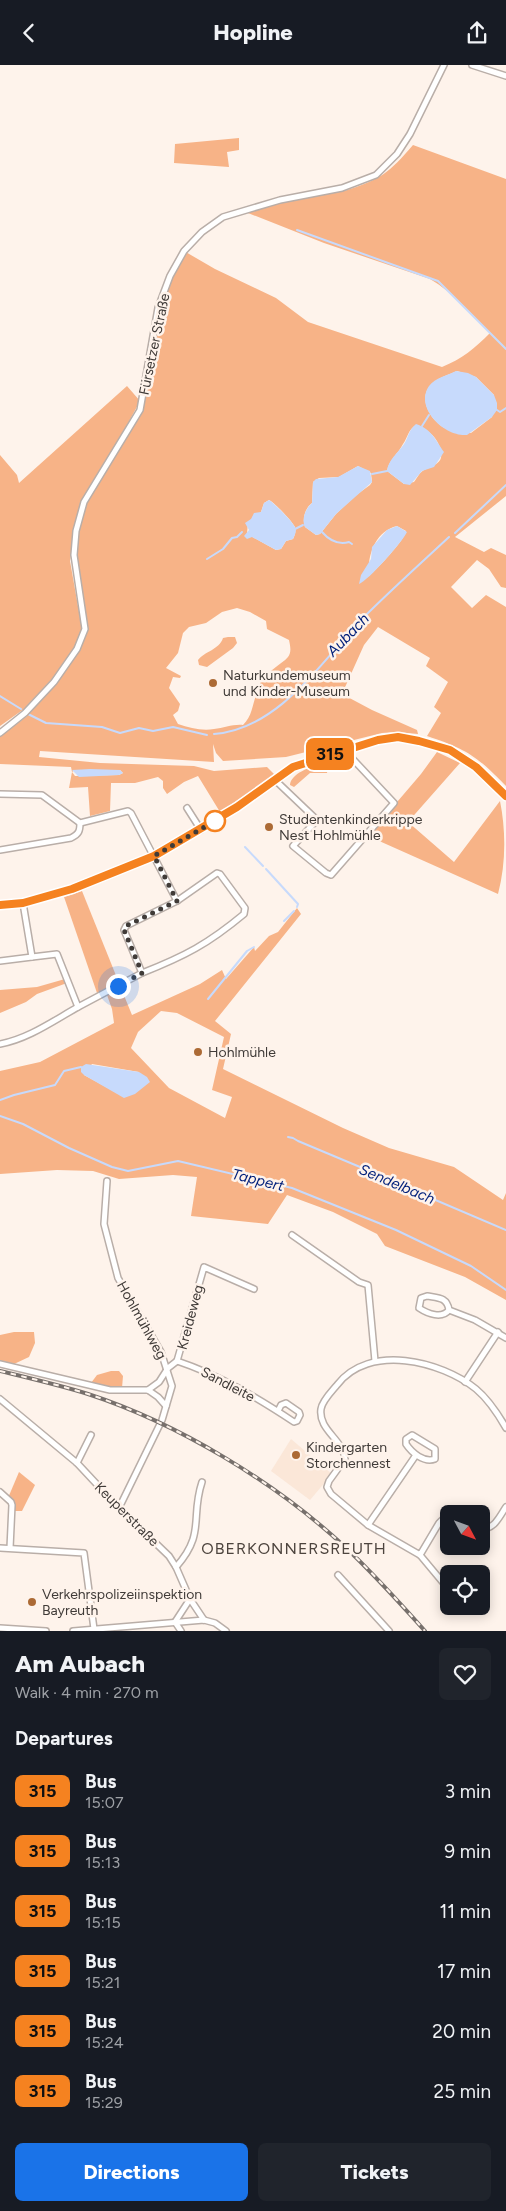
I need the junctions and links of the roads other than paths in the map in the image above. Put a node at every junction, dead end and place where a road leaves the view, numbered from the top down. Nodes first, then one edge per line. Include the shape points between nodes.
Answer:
1 (444, 65) edge
2 (472, 65) edge
3 (506, 76) edge
4 (0, 733) edge
5 (346, 749) junction
6 (276, 780) junction
7 (0, 794) edge
8 (506, 796) edge
9 (187, 808) dead end
10 (80, 823) junction
11 (201, 830) junction
12 (0, 850) edge
13 (154, 856) junction
14 (177, 901) junction
15 (23, 903) junction
16 (0, 905) edge
17 (32, 957) junction
18 (0, 961) edge
19 (142, 973) junction
20 (78, 1007) junction
21 (0, 1044) edge
22 (107, 1181) dead end
23 (292, 1235) dead end
24 (254, 1289) dead end
25 (449, 1310) junction
26 (498, 1332) junction
27 (506, 1338) edge
28 (177, 1361) junction
29 (375, 1361) junction
30 (0, 1365) edge
31 (168, 1369) junction
32 (465, 1382) junction
33 (148, 1390) junction
34 (0, 1399) edge
35 (166, 1406) junction
36 (278, 1411) dead end
37 (506, 1428) edge
38 (91, 1435) dead end
39 (416, 1455) junction
40 (77, 1463) junction
41 (202, 1481) dead end
42 (0, 1492) edge
43 (506, 1507) edge
44 (119, 1508) junction
45 (440, 1522) edge
46 (368, 1525) junction
47 (490, 1527) edge
48 (0, 1548) edge
49 (10, 1549) junction
50 (420, 1555) junction
51 (176, 1567) junction
52 (338, 1575) dead end
53 (440, 1580) edge
54 (190, 1599) junction
55 (204, 1620) junction
56 (174, 1622) junction
57 (0, 1628) edge
58 (94, 1629) junction
59 (46, 1631) edge
60 (72, 1631) edge
61 (180, 1631) edge
62 (225, 1631) edge
63 (389, 1631) edge

1 - 4 street, Fürsetzer Straße via 410,134 397,154 376,175 342,188 223,217 184,251 170,276 158,309 140,410 84,502 76,531 74,555 84,629 77,649 54,682 25,713
2 - 3 street
5 - 6 street via 293,767
5 - 6 street via 394,803 331,875 293,846 317,820
5 - 8 street via 398,737 450,750 464,757
6 - 11 street
7 - 10 street via 42,795
9 - 11 street
10 - 12 street via 77,835 71,838
10 - 13 street via 128,811
11 - 13 street
13 - 14 street
13 - 15 street via 85,885
14 - 19 street via 126,926 124,930
14 - 19 street via 217,873 245,908 244,914 202,946
15 - 16 street
15 - 17 street
17 - 18 street
17 - 20 street via 57,954
19 - 20 street
20 - 21 street via 13,1042
22 - 31 street, Hohlmühlweg via 104,1224 118,1278
23 - 29 street via 368,1285
24 - 28 street, Kreideweg via 204,1267
25 - 25 street via 446,1314 433,1314 419,1308 419,1303 421,1298 436,1297 447,1302
25 - 26 street
26 - 27 street
26 - 32 street
28 - 31 street, Kreideweg
28 - 36 street, Sandleite via 222,1378
29 - 32 street via 417,1363
29 - 46 street via 344,1377 321,1406 320,1415 324,1426 344,1451 345,1459 327,1487
30 - 33 street via 110,1390
31 - 33 street
31 - 35 street, Hohlmühlweg via 172,1386
32 - 37 street via 486,1399
33 - 35 street
34 - 40 street, Keuperstraße
35 - 44 street, Hohlmühlweg
38 - 40 street
39 - 39 street via 430,1461 435,1459 436,1452 432,1446 412,1435 406,1439 406,1445
39 - 46 street
40 - 44 street, Keuperstraße
41 - 51 street via 196,1499 197,1530
42 - 49 street via 12,1505
43 - 47 street via 496,1524
44 - 51 street, Keuperstraße via 169,1556
45 - 50 street
46 - 50 street
48 - 49 street
49 - 58 street via 84,1553
50 - 53 street
51 - 54 street, Keuperstraße
52 - 63 street
54 - 55 street, Keuperstraße
54 - 56 street
55 - 56 street
55 - 62 street
56 - 58 street
56 - 61 street
57 - 59 street
58 - 60 street

